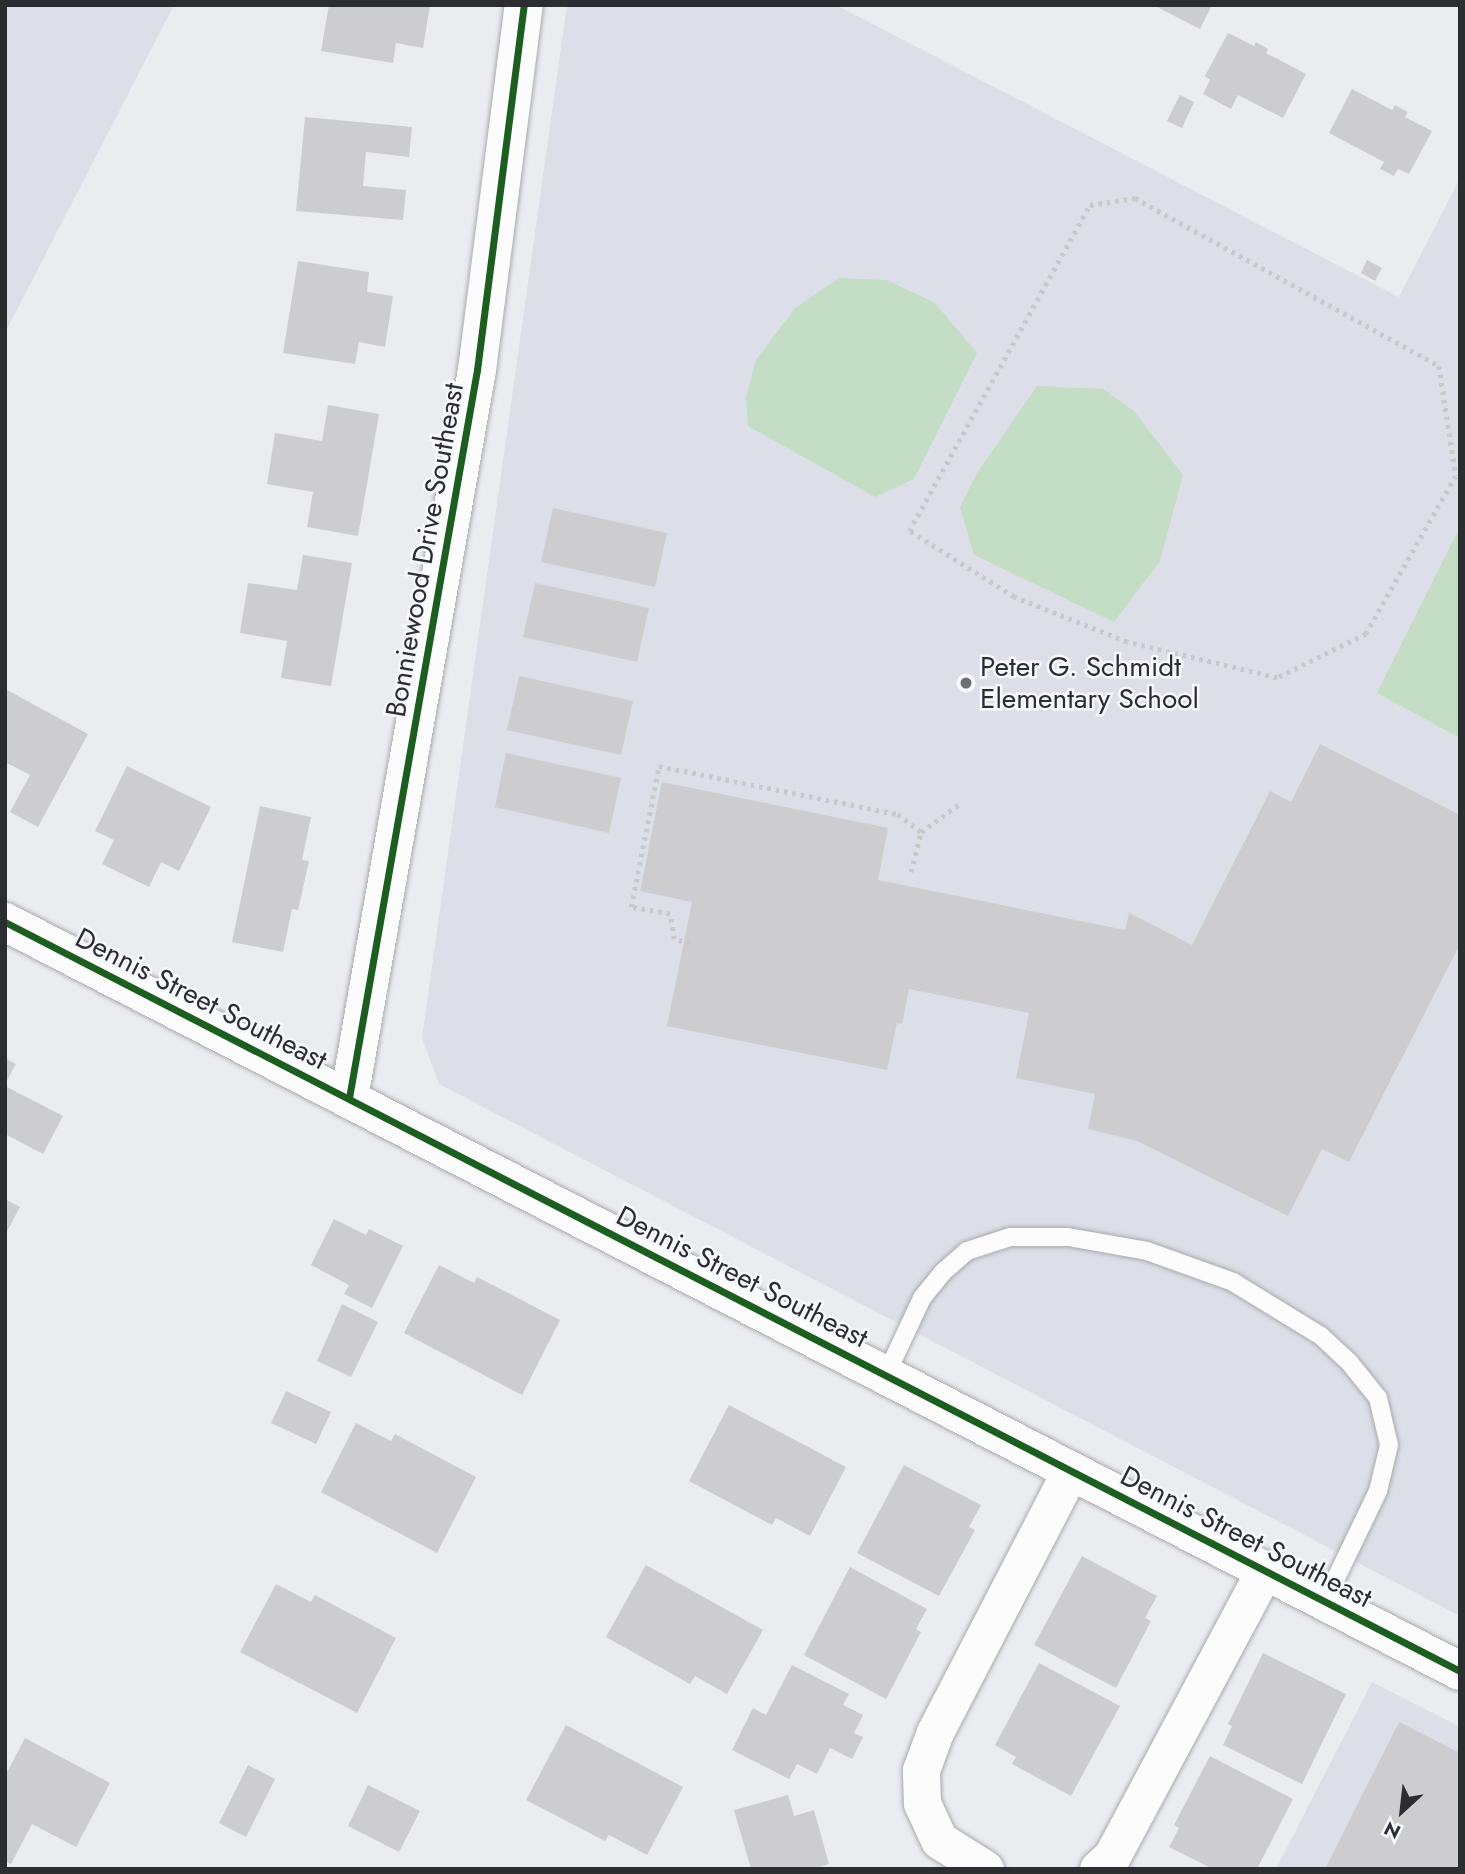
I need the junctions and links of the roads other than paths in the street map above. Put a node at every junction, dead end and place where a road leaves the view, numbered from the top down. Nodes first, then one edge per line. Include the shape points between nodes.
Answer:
1 (524, 5) edge
2 (5, 922) edge
3 (349, 1098) junction
4 (886, 1375) junction
5 (1071, 1470) junction
6 (1265, 1569) junction
7 (1325, 1601) junction
8 (1460, 1671) edge
9 (985, 1869) edge
10 (1098, 1869) edge

1 - 3 street, Bonniewood Drive Southeast via 477,370
2 - 3 street, Dennis Street Southeast
3 - 4 street, Dennis Street Southeast
4 - 5 street, Dennis Street Southeast
4 - 7 lane via 922,1298 943,1272 967,1251 1010,1237 1068,1237 1147,1251 1233,1282 1321,1336 1378,1398 1389,1445 1378,1491
5 - 6 street, Dennis Street Southeast
5 - 9 street via 935,1732 921,1770 922,1803 939,1840
6 - 7 street, Dennis Street Southeast
6 - 10 street via 1112,1856
7 - 8 street, Dennis Street Southeast

